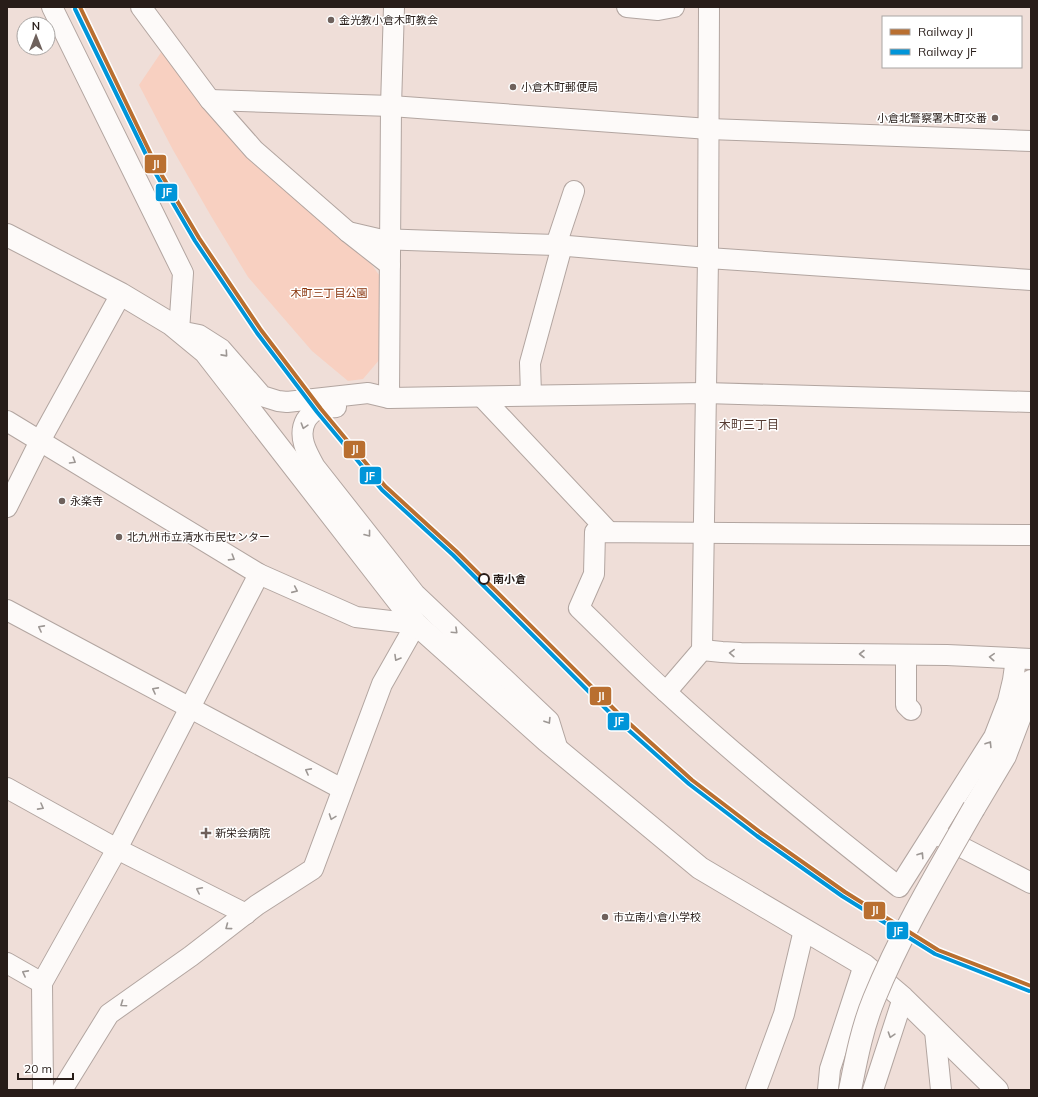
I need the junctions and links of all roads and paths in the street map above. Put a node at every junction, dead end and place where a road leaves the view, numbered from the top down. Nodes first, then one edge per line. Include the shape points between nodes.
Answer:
1 (52, 7) edge
2 (141, 7) edge
3 (394, 7) edge
4 (627, 7) edge
5 (674, 7) edge
6 (709, 7) edge
7 (210, 100) junction
8 (391, 106) junction
9 (709, 130) junction
10 (1031, 141) edge
11 (574, 191) dead end
12 (348, 232) junction
13 (7, 235) edge
14 (390, 239) junction
15 (559, 246) junction
16 (708, 258) junction
17 (390, 265) junction
18 (1031, 280) edge
19 (121, 294) junction
20 (178, 331) junction
21 (706, 393) junction
22 (531, 395) junction
23 (482, 397) junction
24 (389, 398) junction
25 (1031, 402) edge
26 (7, 422) edge
27 (40, 441) junction
28 (7, 507) edge
29 (609, 532) junction
30 (703, 533) junction
31 (1031, 535) edge
32 (259, 574) junction
33 (7, 610) edge
34 (416, 624) junction
35 (702, 650) junction
36 (906, 654) junction
37 (1023, 659) edge
38 (1031, 681) edge
39 (666, 692) junction
40 (190, 708) junction
41 (911, 710) dead end
42 (558, 750) junction
43 (7, 788) edge
44 (342, 789) junction
45 (934, 833) junction
46 (117, 849) junction
47 (1031, 883) edge
48 (246, 914) junction
49 (804, 930) junction
50 (7, 963) edge
51 (864, 966) junction
52 (42, 983) junction
53 (903, 998) junction
54 (935, 1031) junction
55 (43, 1090) edge
56 (62, 1090) edge
57 (756, 1090) edge
58 (828, 1090) edge
59 (850, 1090) edge
60 (873, 1090) edge
61 (941, 1090) edge
62 (997, 1090) edge

1 - 20 street via 183,273
2 - 7 street
3 - 8 street
4 - 5 street via 658,10
6 - 9 street
7 - 8 street
7 - 12 street via 254,150
8 - 9 street
8 - 14 street
9 - 10 street
9 - 16 street
11 - 15 street
12 - 14 street
12 - 17 street
13 - 19 street
14 - 15 street
14 - 17 street
15 - 16 street
15 - 22 street via 530,363
16 - 18 street
16 - 21 street
17 - 24 street
19 - 20 street via 171,324
19 - 27 street
20 -> 24 street via 199,335 221,349 262,396 270,399 287,402 368,393
20 - 34 street via 205,352
21 - 22 street
21 - 25 street
21 - 30 street
22 - 23 street
23 - 24 street
23 - 29 street
24 -> 42 street via 314,411 306,420 302,431 308,454 315,467 415,594 550,721
26 - 27 street
27 - 28 street
27 -> 32 street
29 - 30 street
29 - 39 street via 595,532 594,574 579,608
30 - 31 street
30 - 35 street
32 -> 34 street via 356,617
32 - 40 street
40 -> 33 street
34 - 42 street
34 -> 44 street via 382,684
36 -> 35 street via 741,653
35 - 39 street
37 -> 36 street
36 - 41 street via 906,705
45 -> 37 street via 994,737 1013,680
38 - 59 street, bridge via 1005,756 925,894 874,1000 859,1047
39 -> 45 street via 772,785 899,887
44 -> 40 street
40 - 46 street
42 - 49 street via 700,868
43 -> 46 street
44 -> 48 street via 313,869
45 - 47 street
48 -> 46 street
46 - 52 street
48 -> 56 street via 110,1014
49 - 51 street
49 - 57 street via 784,1014
52 -> 50 street
51 - 53 street
51 - 58 street via 830,1069
52 - 55 street
53 - 54 street
53 -> 60 street
54 - 61 street
54 - 62 street

